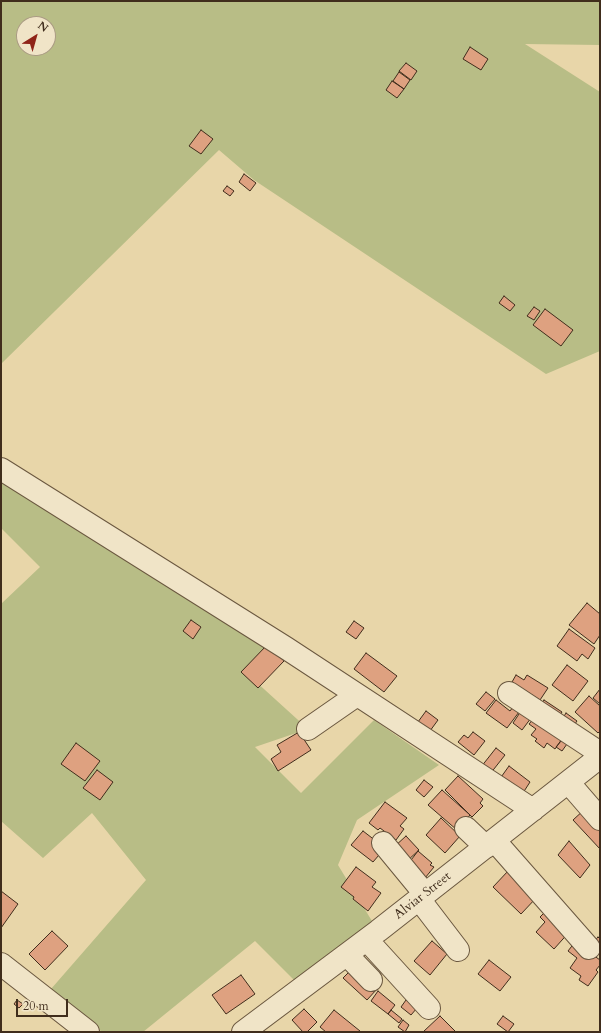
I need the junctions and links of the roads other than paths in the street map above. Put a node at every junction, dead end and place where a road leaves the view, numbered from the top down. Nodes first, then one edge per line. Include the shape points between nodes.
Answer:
1 (1, 469) edge
2 (509, 693) dead end
3 (357, 694) junction
4 (308, 729) dead end
5 (598, 761) edge
6 (568, 782) junction
7 (533, 810) junction
8 (600, 819) edge
9 (466, 828) dead end
10 (383, 843) dead end
11 (490, 843) junction
12 (422, 897) junction
13 (366, 940) junction
14 (589, 948) dead end
15 (458, 950) dead end
16 (347, 955) junction
17 (1, 964) edge
18 (371, 980) dead end
19 (429, 1008) dead end
20 (88, 1032) edge
21 (243, 1032) edge

1 - 3 street
2 - 5 street
3 - 4 street
3 - 7 street
5 - 6 street, Alviar Street
6 - 7 street, Alviar Street
6 - 8 street
7 - 11 street, Alviar Street
9 - 11 street
10 - 12 street
11 - 12 street, Alviar Street
11 - 14 street
12 - 13 street, Alviar Street
12 - 15 street
13 - 16 street, Alviar Street
13 - 19 street
16 - 18 street
16 - 21 street, Alviar Street
17 - 20 street

